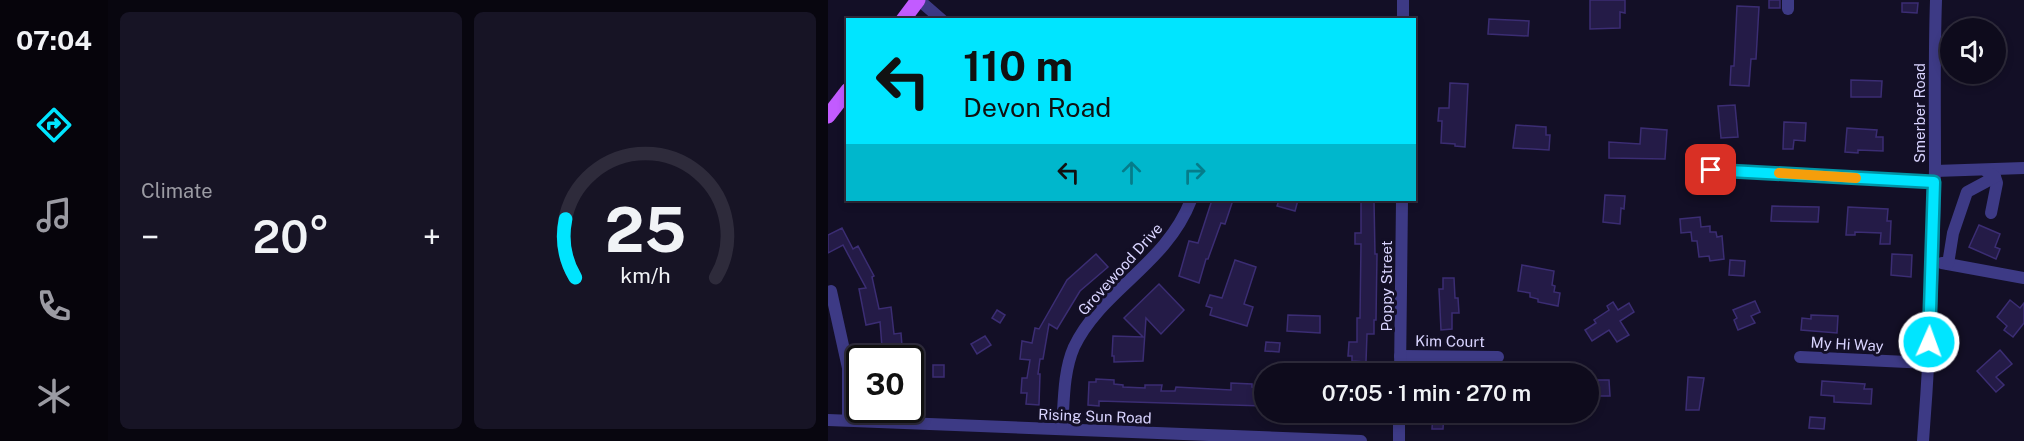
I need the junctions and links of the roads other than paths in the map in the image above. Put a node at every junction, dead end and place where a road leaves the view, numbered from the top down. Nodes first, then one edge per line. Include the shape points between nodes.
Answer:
1 (919, 0) edge
2 (1403, 0) edge
3 (1936, 0) edge
4 (905, 18) edge
5 (940, 18) edge
6 (1403, 18) edge
7 (846, 93) edge
8 (828, 116) edge
9 (2024, 168) edge
10 (1711, 170) dead end
11 (1990, 173) junction
12 (1934, 176) junction
13 (1190, 201) edge
14 (1401, 201) edge
15 (1991, 213) dead end
16 (1932, 261) junction
17 (1948, 264) junction
18 (2024, 278) edge
19 (831, 291) dead end
20 (1400, 356) junction
21 (1498, 357) dead end
22 (1800, 357) dead end
23 (846, 359) edge
24 (1400, 363) edge
25 (1929, 363) junction
26 (828, 420) edge
27 (846, 420) edge
28 (919, 423) edge
29 (1399, 423) edge
30 (1062, 429) junction
31 (1361, 441) edge
32 (1399, 441) edge
33 (1923, 441) edge

1 - 4 main road
1 - 5 street
2 - 6 street
3 - 12 street, Smerber Road
7 - 8 main road
9 - 11 street
10 - 12 street
11 - 12 street
11 - 15 street via 1997,183
11 - 17 street via 1966,192 1955,223
12 - 16 street, Smerber Road
13 - 30 street, Grovewood Drive via 1161,251 1096,314 1074,348 1065,382
14 - 20 street, Poppy Street
16 - 17 street
16 - 25 street, Smerber Road
17 - 18 street
19 - 23 street
20 - 21 street, Kim Court
20 - 24 street, Poppy Street
22 - 25 street, My Hi Way
25 - 33 street, Smerber Road
26 - 27 street, Rising Sun Road
28 - 30 street, Rising Sun Road
29 - 32 street
30 - 31 street, Rising Sun Road

